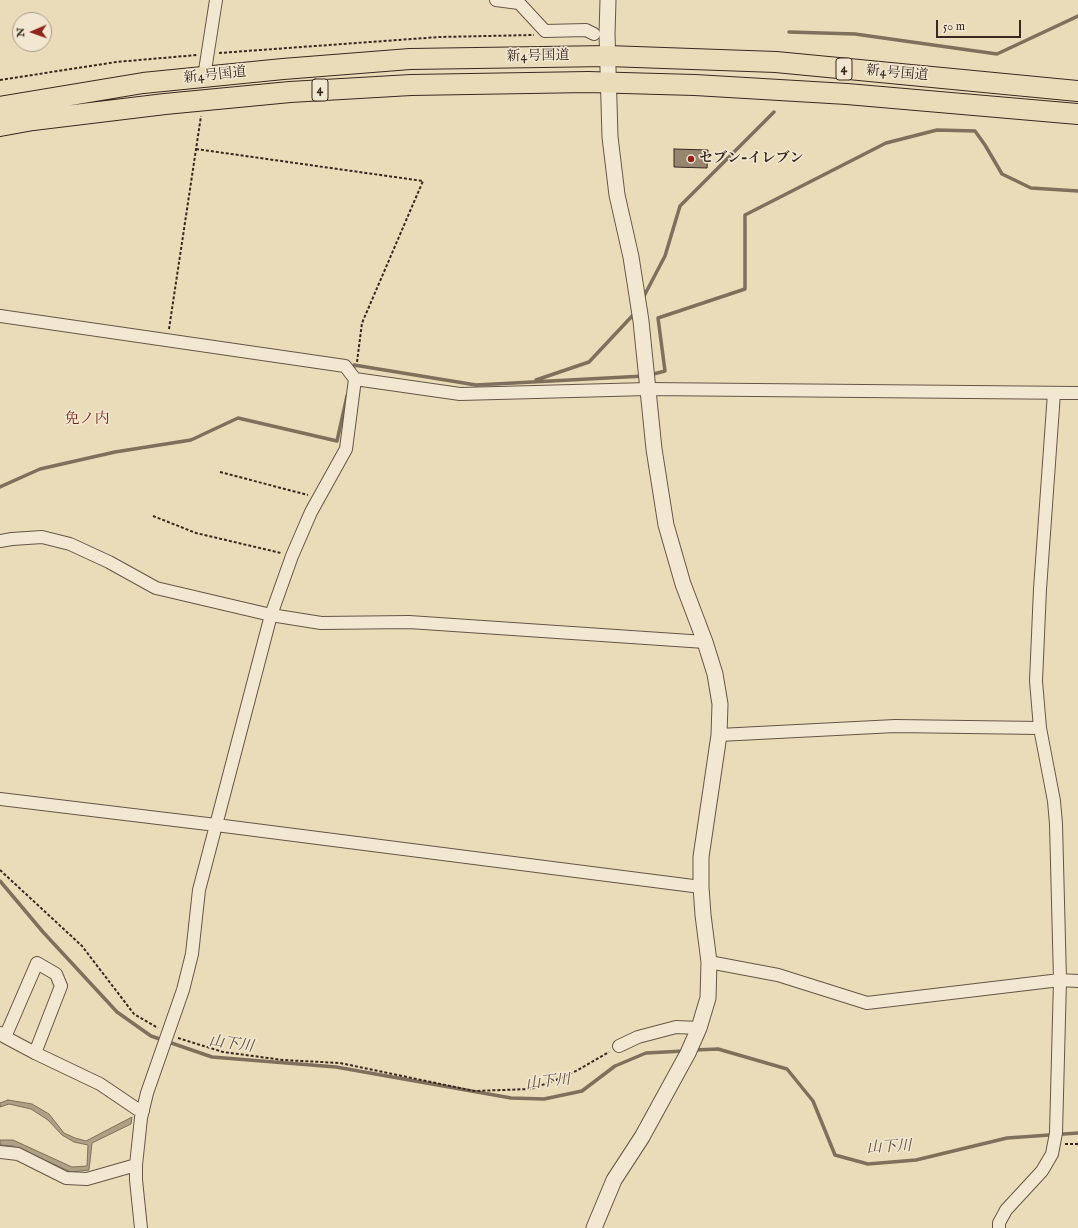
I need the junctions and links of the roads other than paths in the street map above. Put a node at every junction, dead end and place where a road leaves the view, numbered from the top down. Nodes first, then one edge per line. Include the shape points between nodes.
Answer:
1 (216, 0) edge
2 (496, 0) edge
3 (608, 0) edge
4 (594, 34) dead end
5 (608, 56) junction
6 (204, 77) junction
7 (609, 82) junction
8 (143, 83) junction
9 (1078, 91) edge
10 (0, 97) edge
11 (0, 107) edge
12 (1078, 114) edge
13 (33, 120) junction
14 (0, 126) edge
15 (0, 135) edge
16 (0, 316) edge
17 (355, 379) junction
18 (648, 390) junction
19 (1054, 392) junction
20 (1078, 393) edge
21 (0, 541) edge
22 (271, 615) junction
23 (705, 642) junction
24 (1040, 728) junction
25 (719, 735) junction
26 (0, 799) edge
27 (216, 825) junction
28 (701, 887) junction
29 (709, 962) junction
30 (1060, 980) junction
31 (1078, 981) edge
32 (699, 1028) junction
33 (3, 1035) edge
34 (620, 1046) road end
35 (35, 1053) junction
36 (143, 1111) junction
37 (0, 1152) edge
38 (136, 1165) junction
39 (142, 1228) edge
40 (594, 1228) edge
41 (998, 1228) edge

1 - 6 street
2 - 4 street via 519,3 545,31 586,30
3 - 5 street
5 - 6 highway, 新4号国道 / 4 via 410,59
5 - 7 street
5 - 9 highway, 新4号国道 / 4 via 776,62
6 - 8 highway, 新4号国道 / 4
7 - 12 highway, 新4号国道 / 4 via 847,94
7 - 13 highway, 新4号国道 / 4 via 411,85 290,92
7 - 18 street via 610,137 617,194 631,257
8 - 10 highway via 58,88
8 - 11 highway, 新4号国道 / 4
13 - 14 highway, 新4号国道 / 4
13 - 15 highway
16 - 17 street via 344,366
17 - 18 street via 460,394
17 - 22 street via 346,449 311,512
18 - 19 street
18 - 23 street via 666,525 683,584
19 - 20 street
19 - 24 street via 1036,681
21 - 22 street via 42,537 70,544 156,588
22 - 23 street via 321,623 410,622
22 - 27 street
23 - 25 street via 715,674 720,704
24 - 25 street via 895,726
24 - 30 street via 1056,824
25 - 28 street via 701,857
26 - 27 street
27 - 28 street
27 - 36 street via 199,890 192,954 183,990
28 - 29 street
29 - 30 street via 778,975 867,1003
29 - 32 street via 708,998
30 - 31 street
30 - 41 street via 1056,1133 1052,1154 1042,1171 1006,1210
32 - 34 street via 676,1028 638,1037
32 - 40 street via 646,1130 614,1180
33 - 35 street
33 - 35 street via 37,963 56,974 62,986
35 - 36 street via 100,1084 136,1109
36 - 38 street
37 - 38 street via 18,1154 66,1178 87,1179
38 - 39 street

